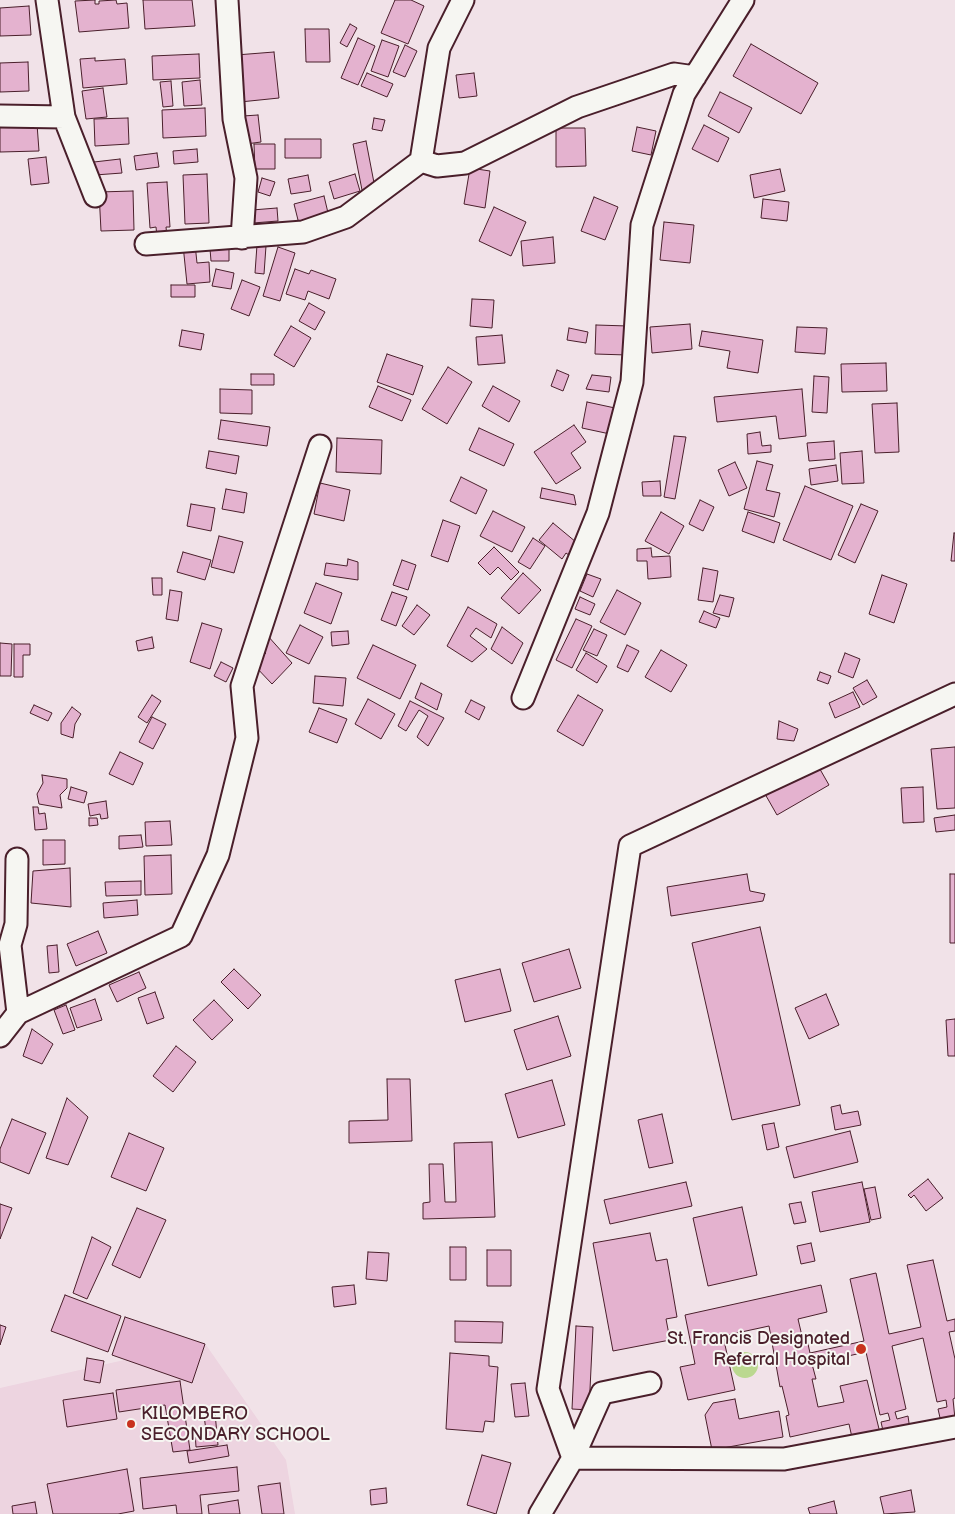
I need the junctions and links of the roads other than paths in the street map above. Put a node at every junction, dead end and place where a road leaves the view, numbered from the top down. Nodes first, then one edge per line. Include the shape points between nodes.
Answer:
1 (47, 0) edge
2 (227, 0) edge
3 (463, 0) edge
4 (743, 0) edge
5 (695, 77) junction
6 (0, 116) edge
7 (64, 117) junction
8 (421, 161) junction
9 (95, 196) dead end
10 (242, 238) junction
11 (146, 244) dead end
12 (320, 446) dead end
13 (955, 694) edge
14 (523, 698) dead end
15 (17, 859) dead end
16 (18, 1013) junction
17 (0, 1036) edge
18 (650, 1383) dead end
19 (955, 1427) edge
20 (573, 1458) junction
21 (540, 1514) edge

1 - 7 street
2 - 10 street via 234,119 246,178
3 - 8 street via 439,48
4 - 5 street
5 - 8 street via 674,74 577,107 465,163 437,166
5 - 14 street via 684,94 642,224 632,382 598,513
6 - 7 street
7 - 9 street
8 - 10 street via 346,217 303,232
10 - 11 street
12 - 16 street via 242,686 247,738 218,855 181,936
13 - 20 street via 630,846 548,1389
15 - 16 street via 16,924 10,945
16 - 17 street
18 - 20 street via 602,1394
19 - 20 street via 784,1459
20 - 21 street

